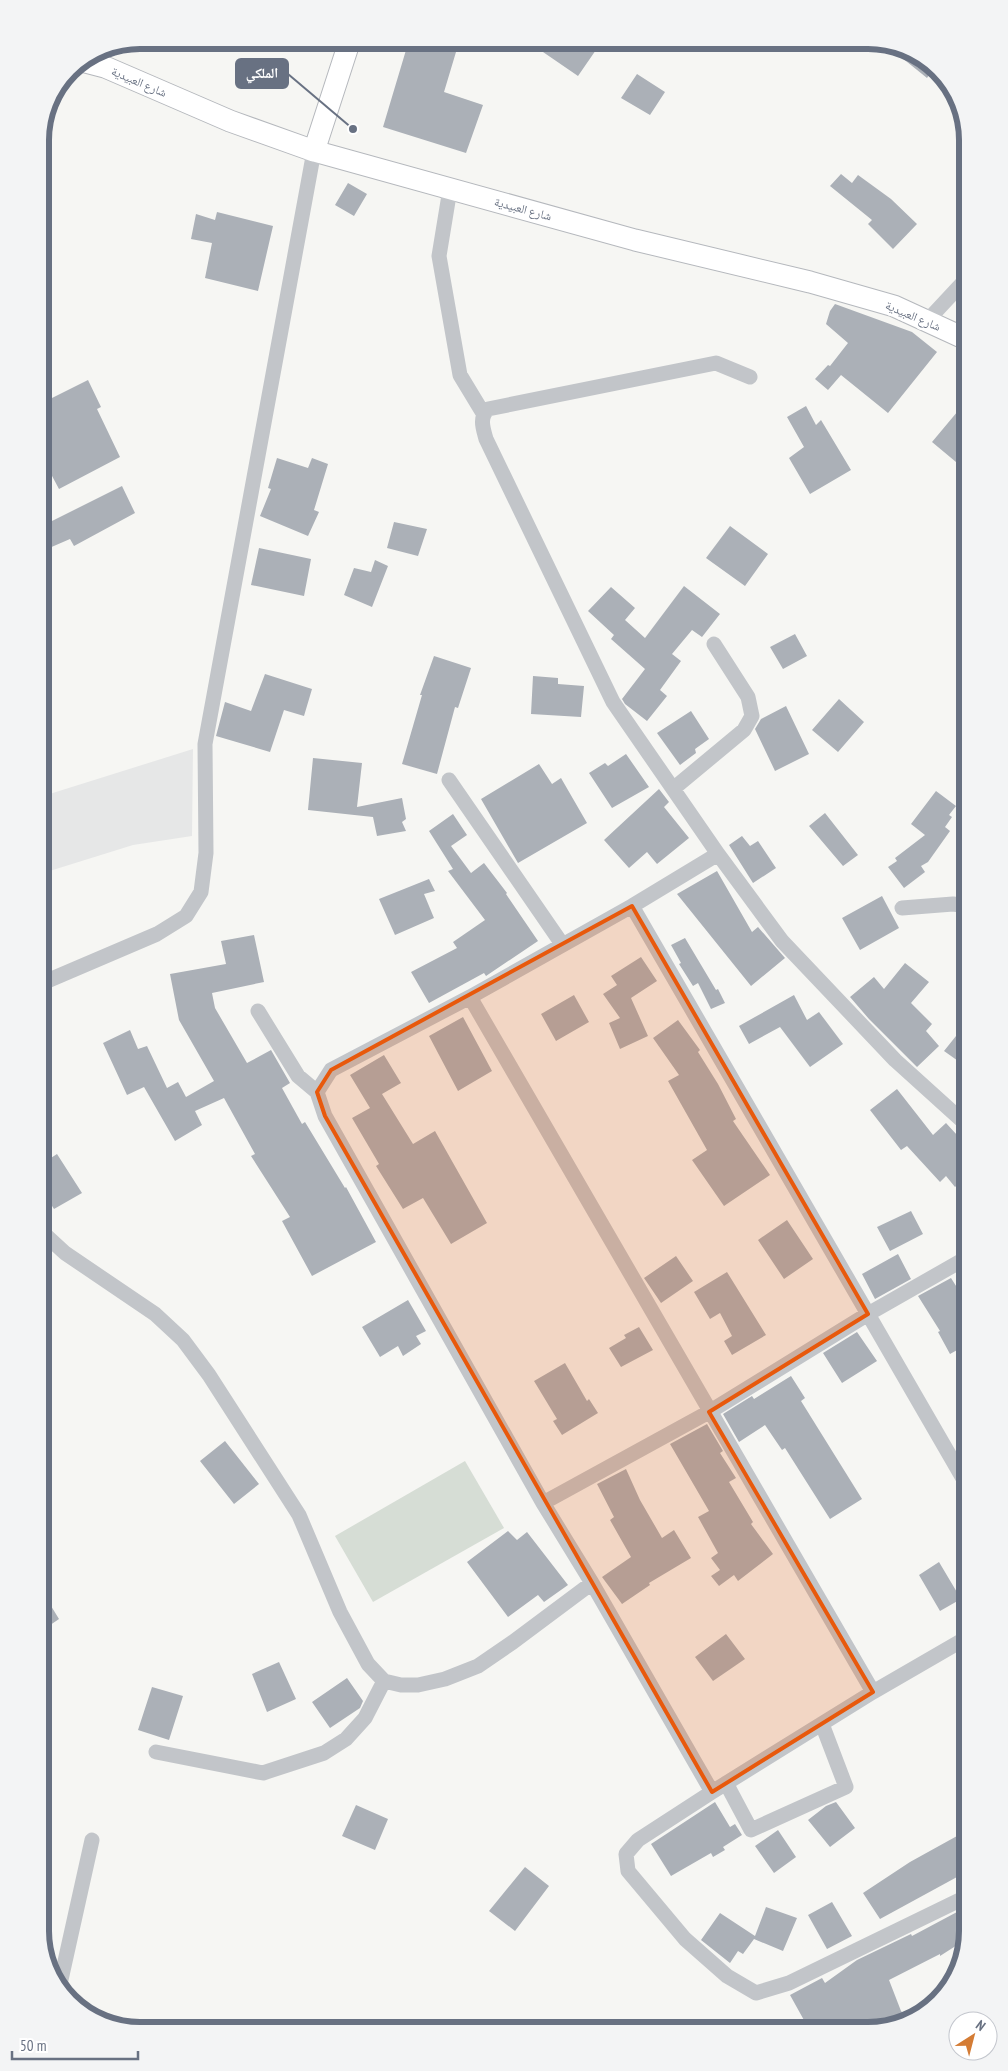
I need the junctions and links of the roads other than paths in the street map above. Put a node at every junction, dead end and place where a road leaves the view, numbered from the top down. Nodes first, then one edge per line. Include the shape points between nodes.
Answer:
1 (347, 49) edge
2 (91, 63) edge
3 (314, 151) junction
4 (450, 189) junction
5 (959, 286) edge
6 (926, 321) junction
7 (959, 336) edge
8 (750, 377) dead end
9 (483, 414) junction
10 (714, 644) dead end
11 (449, 780) dead end
12 (673, 789) junction
13 (718, 854) junction
14 (959, 905) edge
15 (632, 906) junction
16 (902, 908) dead end
17 (562, 944) junction
18 (49, 980) edge
19 (470, 997) junction
20 (258, 1011) dead end
21 (317, 1092) junction
22 (959, 1118) edge
23 (49, 1238) edge
24 (959, 1262) edge
25 (868, 1314) junction
26 (709, 1412) junction
27 (959, 1471) edge
28 (543, 1502) junction
29 (592, 1583) junction
30 (959, 1642) edge
31 (384, 1681) junction
32 (873, 1692) junction
33 (822, 1724) junction
34 (156, 1752) dead end
35 (726, 1783) junction
36 (712, 1792) junction
37 (92, 1840) dead end
38 (959, 1902) edge
39 (61, 1978) edge

1 - 3 main road
2 - 3 main road, شارع العبيدية via 230,121
3 - 4 main road, شارع العبيدية
3 - 18 street via 204,744 206,853 201,892 186,916 157,934
4 - 6 main road, شارع العبيدية via 635,240 816,284 894,306
4 - 9 street via 439,256 460,374
5 - 6 street
6 - 7 main road, شارع العبيدية
8 - 9 street via 716,363 497,406
9 - 12 street via 486,439 613,702
10 - 12 street via 748,697 752,716 744,730
11 - 17 street
12 - 13 street
13 - 15 street
13 - 22 street via 782,941 895,1060
14 - 16 street
15 - 17 street
15 - 25 street
17 - 19 street
19 - 21 street via 331,1070
19 - 26 street
20 - 21 street via 298,1076
21 - 28 street via 330,1124
23 - 31 street via 65,1253 155,1314 183,1340 299,1515 340,1612 368,1664
24 - 25 street
25 - 26 street
25 - 27 street
26 - 28 street
26 - 32 street
28 - 29 street
29 - 31 street via 478,1666 418,1685
29 - 36 street
30 - 32 street
31 - 34 street via 365,1718 346,1739 324,1753 263,1773
32 - 33 street
33 - 35 street
33 - 35 street via 846,1787 751,1830
35 - 36 street
36 - 38 street via 638,1840 626,1854 628,1871 685,1939 727,1976 756,1993 788,1983
37 - 39 street

